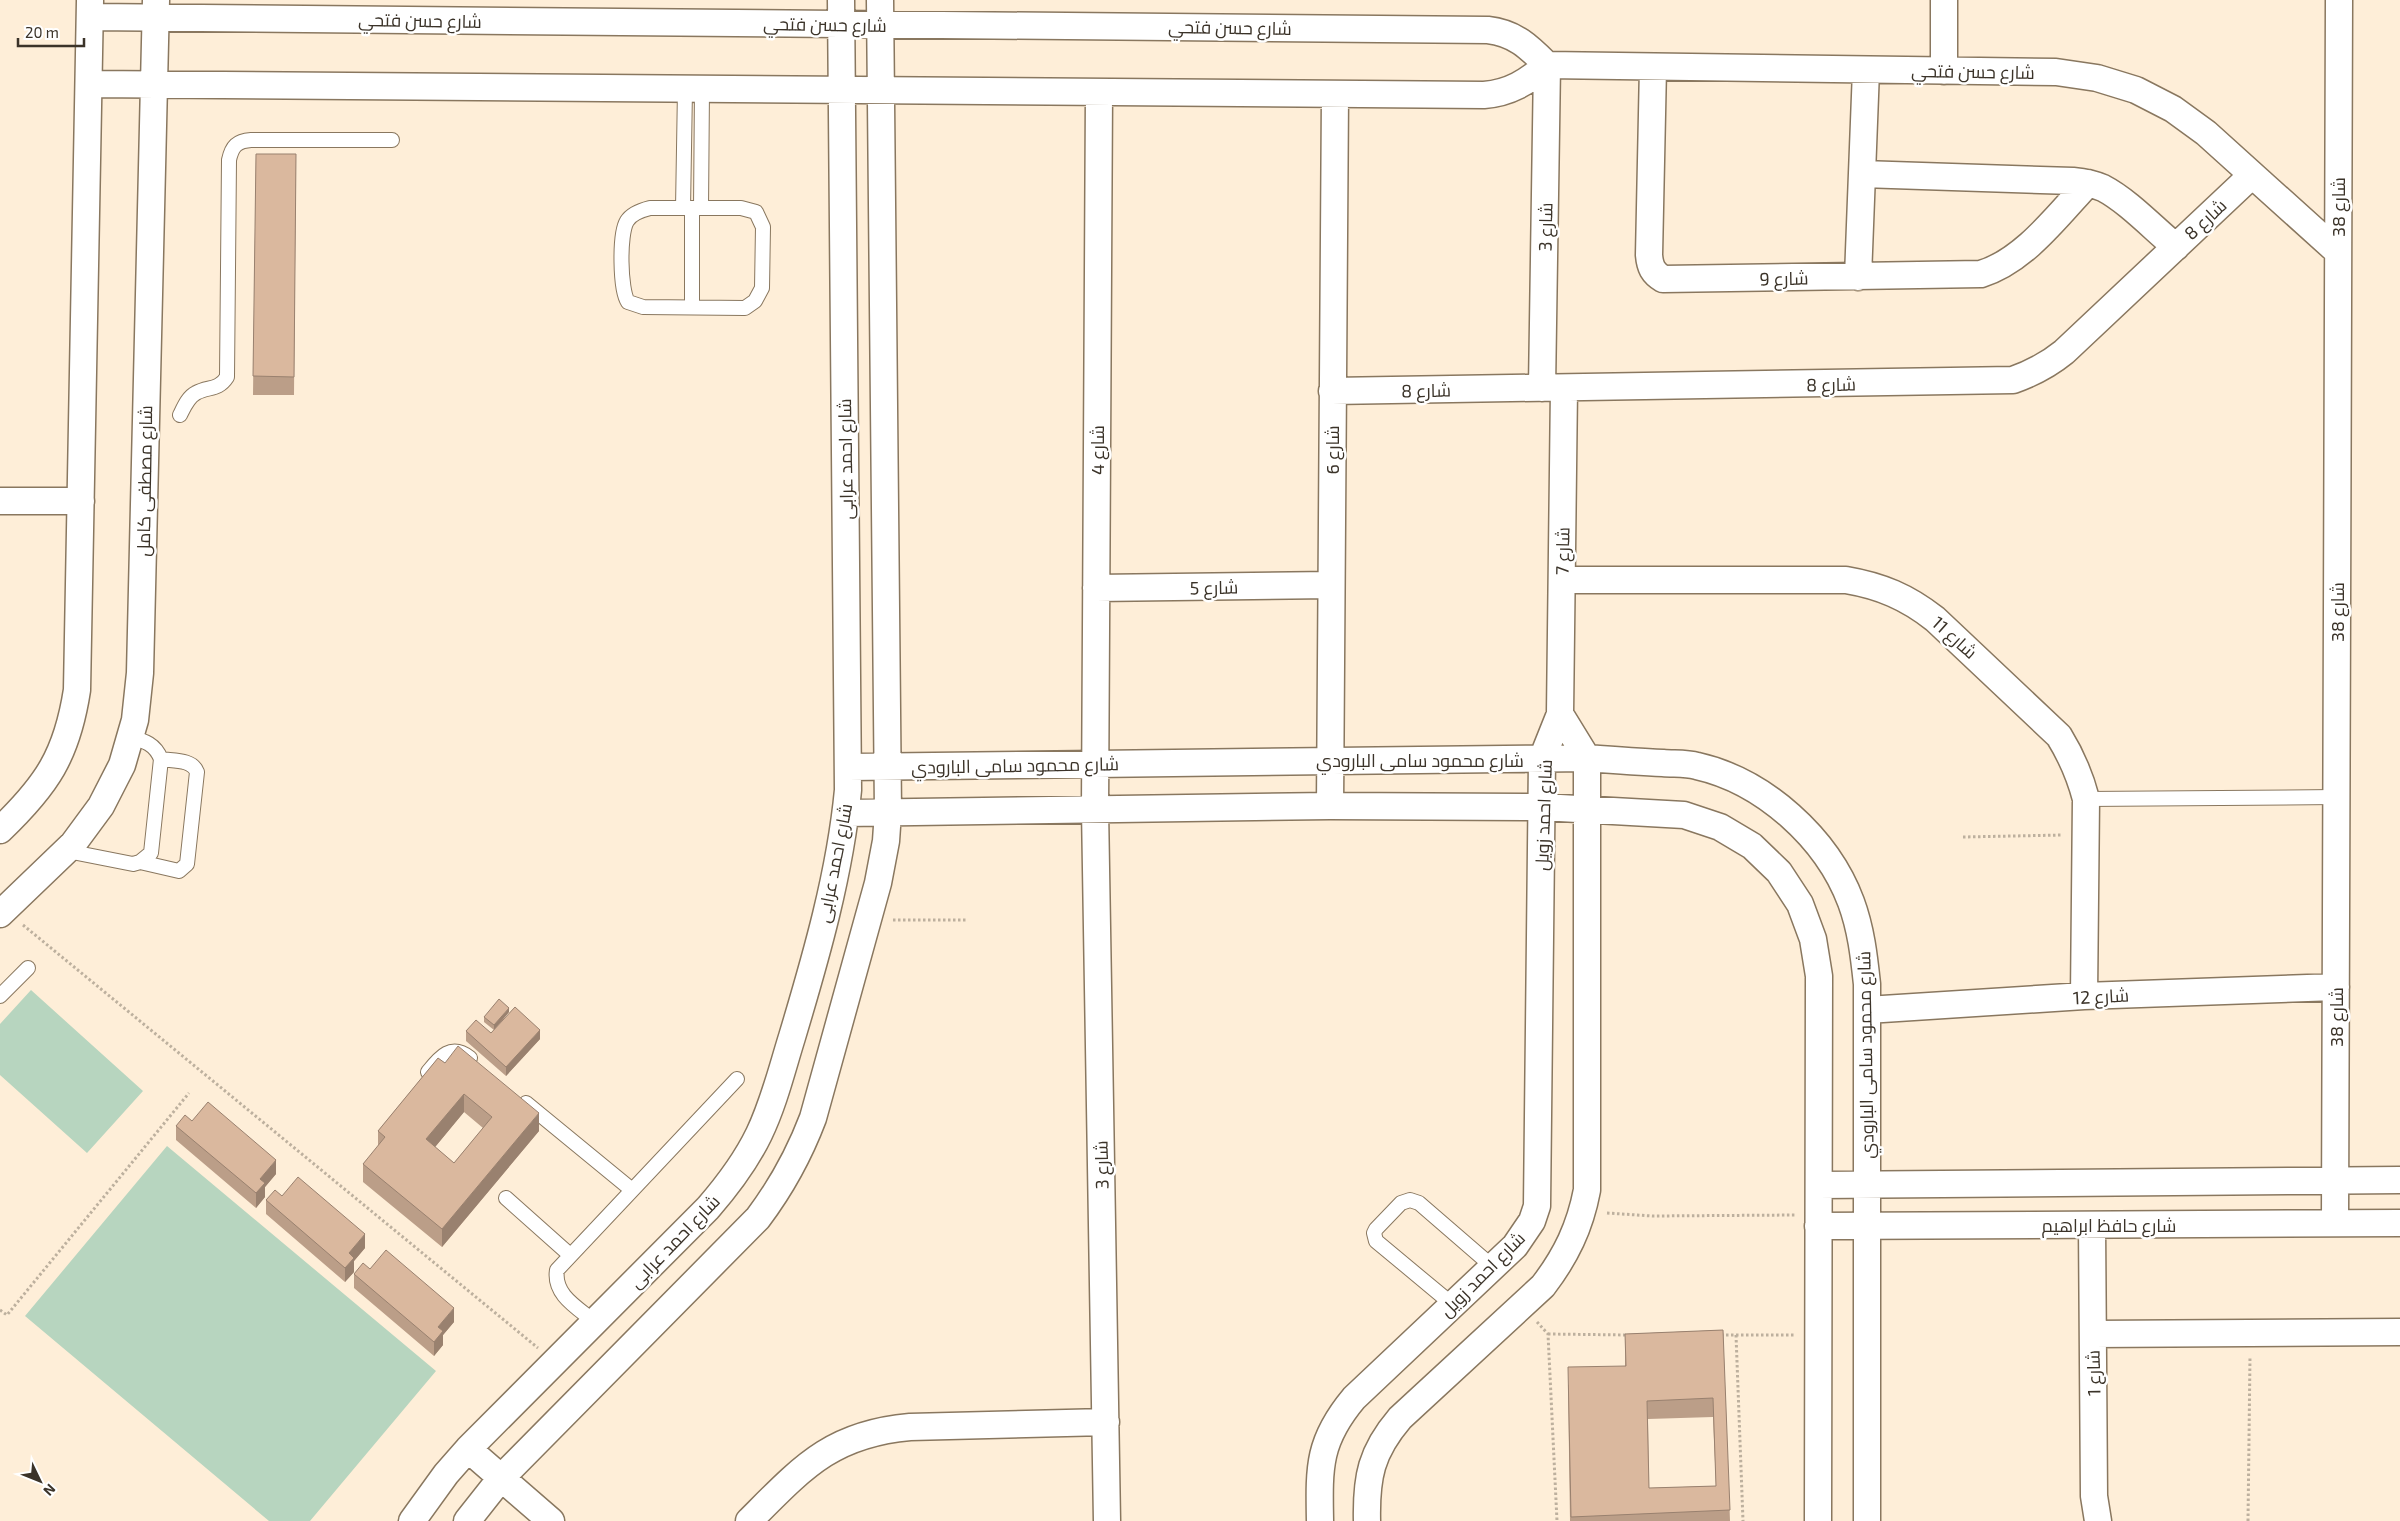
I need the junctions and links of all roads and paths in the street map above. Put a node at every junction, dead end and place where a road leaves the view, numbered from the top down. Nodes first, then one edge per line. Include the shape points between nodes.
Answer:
1 (1944, 0) edge
2 (2339, 0) edge
3 (90, 9) edge
4 (156, 9) edge
5 (841, 12) edge
6 (880, 12) edge
7 (1547, 65) junction
8 (1653, 67) junction
9 (1866, 70) junction
10 (1944, 71) junction
11 (89, 84) junction
12 (154, 84) junction
13 (694, 89) junction
14 (842, 90) junction
15 (881, 90) junction
16 (1099, 92) junction
17 (1335, 94) junction
18 (392, 140) dead end
19 (1862, 174) junction
20 (2252, 175) junction
21 (2088, 183) junction
22 (692, 208) junction
23 (2176, 247) junction
24 (2338, 252) junction
25 (1858, 277) junction
26 (692, 308) junction
27 (1553, 388) junction
28 (1332, 391) junction
29 (180, 415) dead end
30 (0, 501) edge
31 (81, 501) junction
32 (1562, 580) junction
33 (1331, 585) junction
34 (1096, 588) junction
35 (1560, 714) junction
36 (130, 737) junction
37 (1587, 758) junction
38 (161, 759) junction
39 (1542, 760) junction
40 (1330, 761) junction
41 (1095, 764) junction
42 (849, 767) junction
43 (887, 767) junction
44 (2336, 797) junction
45 (2086, 799) junction
46 (1330, 806) junction
47 (1542, 807) junction
48 (1586, 808) junction
49 (1095, 809) junction
50 (888, 812) junction
51 (846, 813) junction
52 (0, 830) edge
53 (2085, 834) junction
54 (1963, 837) dead end
55 (67, 850) junction
56 (140, 862) junction
57 (2, 912) edge
58 (868, 920) junction
59 (968, 920) dead end
60 (28, 968) dead end
61 (2336, 987) junction
62 (0, 996) edge
63 (2084, 996) junction
64 (1867, 1010) junction
65 (482, 1068) edge
66 (736, 1079) dead end
67 (421, 1082) edge
68 (512, 1092) edge
69 (189, 1093) dead end
70 (2335, 1180) junction
71 (2400, 1180) edge
72 (1867, 1185) junction
73 (1819, 1186) junction
74 (632, 1190) junction
75 (506, 1198) dead end
76 (1583, 1211) junction
77 (1818, 1221) junction
78 (2335, 1223) junction
79 (2400, 1223) edge
80 (2092, 1225) junction
81 (1867, 1226) junction
82 (570, 1255) junction
83 (1493, 1267) junction
84 (1453, 1305) junction
85 (0, 1310) edge
86 (595, 1322) junction
87 (2400, 1332) edge
88 (2251, 1333) junction
89 (1637, 1334) edge
90 (2093, 1334) junction
91 (1716, 1335) edge
92 (1736, 1335) junction
93 (1818, 1335) junction
94 (556, 1362) junction
95 (1106, 1422) junction
96 (468, 1449) junction
97 (501, 1478) junction
98 (412, 1521) edge
99 (467, 1521) edge
100 (551, 1521) edge
101 (748, 1521) edge
102 (1107, 1521) edge
103 (1320, 1521) edge
104 (1367, 1521) edge
105 (1557, 1521) edge
106 (1743, 1521) edge
107 (1818, 1521) edge
108 (1867, 1521) edge
109 (2098, 1521) edge
110 (2248, 1521) edge

1 - 10 street
2 - 24 street, شارع 38
3 - 4 street, شارع حسن فتحي
3 - 11 street
4 - 5 street, شارع حسن فتحي
4 - 12 street, شارع مصطفى كامل
5 - 6 street, شارع حسن فتحي
5 - 14 street, شارع احمد عرابى
6 - 7 street, شارع حسن فتحي via 1488,30 1521,40
6 - 15 street
7 - 8 street, شارع حسن فتحي
7 - 17 street via 1523,84 1495,94
7 - 27 street, شارع 3
8 - 9 street, شارع حسن فتحي
8 - 25 street, شارع 9 via 1649,255 1655,274 1673,280
9 - 10 street, شارع حسن فتحي
9 - 19 street
10 - 20 street, شارع حسن فتحي via 2056,72 2097,78 2136,90 2173,109 2206,133
11 - 12 street
11 - 31 street
12 - 13 street
12 - 36 street, شارع مصطفى كامل via 140,674
13 - 14 street
13 - 22 lane
14 - 15 street
14 - 42 street, شارع احمد عرابى
15 - 16 street
15 - 43 street
16 - 17 street
16 - 34 street, شارع 4
17 - 28 street, شارع 6
18 - 29 lane via 251,140 240,141 231,149 227,377 217,388 193,395
19 - 21 street
19 - 25 street
20 - 23 street, شارع 8
20 - 24 street, شارع حسن فتحي
21 - 23 street via 2116,197
21 - 25 street, شارع 9 via 2021,252 1996,270 1982,274
22 - 26 lane
22 - 26 lane via 641,210 627,221 623,232 622,288 628,302 635,306
22 - 26 lane via 749,209 761,219 763,227 762,288 755,301 745,308
23 - 27 street, شارع 8 via 2049,364 2013,380
24 - 44 street, شارع 38
27 - 28 street, شارع 8
27 - 32 street, شارع 7
28 - 33 street, شارع 6
30 - 31 street
31 - 52 street via 77,690 73,719 51,773 33,797
32 - 35 street, شارع 7
32 - 45 street, شارع 11 via 1846,580 1894,592 1916,603 1935,619 2059,736 2074,763
33 - 34 street, شارع 5
33 - 40 street, شارع 6
34 - 41 street, شارع 4
35 - 37 street
35 - 39 street, شارع احمد زويل
36 - 38 lane via 149,743
36 - 55 street, شارع مصطفى كامل via 122,764 102,806
37 - 39 street, شارع محمود سامى البارودي
37 - 48 street
37 - 64 street, شارع محمود سامى البارودي via 1696,766 1736,780 1773,802 1804,830 1831,863 1850,901 1863,942 1868,984
38 - 56 lane via 151,852
38 - 56 lane via 188,763 198,772 187,864 179,871
39 - 40 street, شارع محمود سامى البارودي
39 - 47 street, شارع احمد زويل
40 - 41 street, شارع محمود سامى البارودي
40 - 46 street, شارع 6
41 - 43 street, شارع محمود سامى البارودي
41 - 49 street, شارع 4
42 - 43 street, شارع محمود سامى البارودي
42 - 51 street, شارع احمد عرابى
43 - 50 street
44 - 45 lane
44 - 61 street, شارع 38
45 - 53 street, شارع 11
46 - 47 street
46 - 49 street
47 - 48 street
47 - 83 street, شارع احمد زويل via 1537,1206 1525,1234
48 - 73 street via 1684,814 1720,827 1752,846 1779,872 1800,904 1813,939 1819,976
48 - 76 street via 1587,1190
49 - 50 street
49 - 95 street, شارع 3
50 - 51 street
50 - 58 street via 883,859
51 - 86 street, شارع احمد عرابى via 807,986 760,1133 728,1185 708,1208
53 - 54 path
53 - 63 street, شارع 11
55 - 56 lane via 125,863
55 - 57 street, شارع مصطفى كامل
57 - 94 path
58 - 59 path
58 - 97 street via 813,1118 803,1145 775,1195 758,1218
60 - 62 lane
61 - 63 street, شارع 12
61 - 70 street, شارع 38
63 - 64 street, شارع 12
64 - 72 street, شارع محمود سامى البارودي
65 - 67 lane via 460,1052 447,1052
66 - 74 lane
68 - 74 lane
69 - 85 path via 7,1315
70 - 71 street
70 - 72 street
70 - 78 street, شارع 38
72 - 73 street
72 - 81 street, شارع محمود سامى البارودي
73 - 77 street
74 - 82 lane
75 - 82 lane
76 - 77 path
76 - 104 street via 1574,1238 1543,1286 1400,1418 1385,1436 1374,1456 1368,1478
77 - 81 street, شارع حافظ ابراهيم
77 - 93 street
78 - 79 street, شارع حافظ ابراهيم
78 - 80 street, شارع حافظ ابراهيم
80 - 81 street, شارع حافظ ابراهيم
80 - 90 street, شارع 1
81 - 108 street, شارع محمود سامى البارودي
82 - 86 lane via 557,1270 558,1289
83 - 84 street, شارع احمد زويل
83 - 84 lane via 1419,1203 1410,1200 1400,1204 1376,1229 1376,1241
84 - 103 street, شارع احمد زويل via 1340,1415 1322,1455
86 - 94 street, شارع احمد عرابى
87 - 88 street
88 - 90 street
88 - 110 path
89 - 105 path via 1548,1334
90 - 109 street, شارع 1 via 2094,1496
91 - 92 path
92 - 93 path
92 - 106 path
93 - 107 street
94 - 96 street, شارع احمد عرابى
95 - 101 street via 910,1426 858,1436 812,1460
95 - 102 street, شارع 3
96 - 97 street
96 - 98 street, شارع احمد عرابى
97 - 99 street
97 - 100 street

